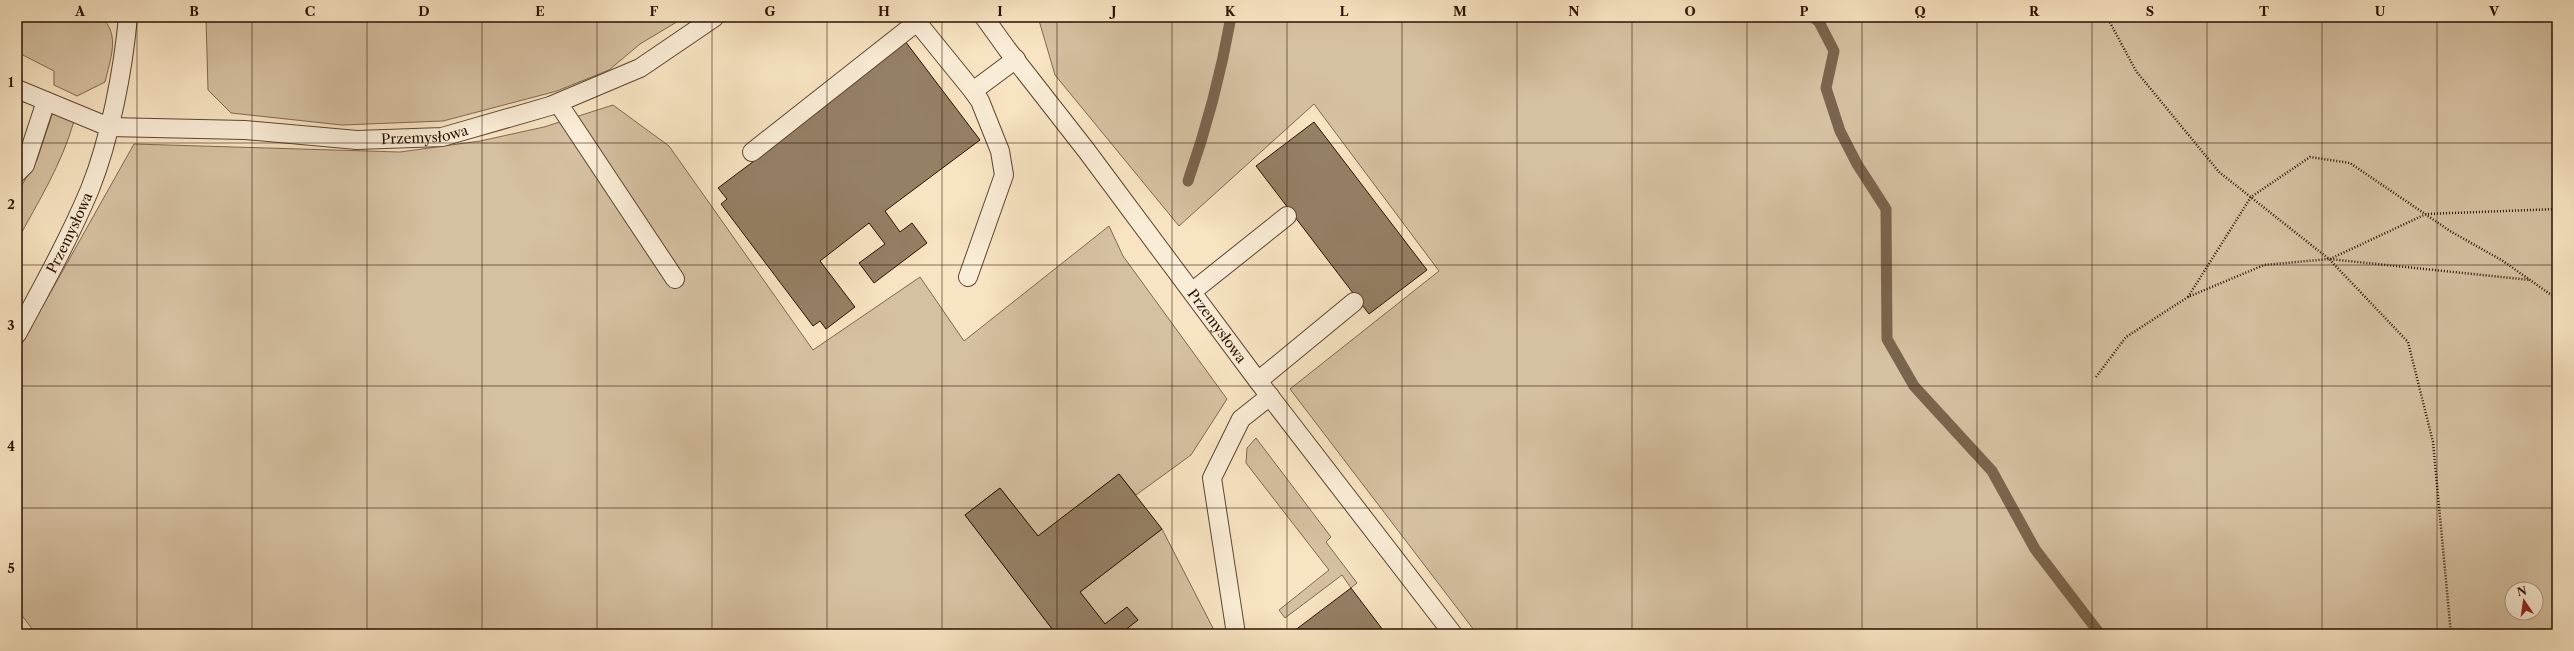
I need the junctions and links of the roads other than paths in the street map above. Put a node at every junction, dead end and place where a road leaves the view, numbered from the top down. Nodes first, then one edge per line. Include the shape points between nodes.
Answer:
1 (128, 17) edge
2 (715, 17) edge
3 (984, 17) edge
4 (1016, 59) junction
5 (17, 89) edge
6 (973, 91) junction
7 (46, 101) junction
8 (558, 103) junction
9 (109, 127) junction
10 (752, 152) dead end
11 (17, 173) edge
12 (1287, 216) dead end
13 (968, 277) dead end
14 (675, 279) dead end
15 (1193, 291) junction
16 (1354, 302) dead end
17 (17, 334) edge
18 (1258, 382) junction
19 (1270, 396) junction
20 (1236, 634) edge
21 (1452, 634) edge

1 - 9 lane, Przemysłowa via 125,50
2 - 8 lane, Przemysłowa via 640,68
3 - 4 lane, Przemysłowa
4 - 6 lane
4 - 15 lane, Przemysłowa
5 - 7 lane
6 - 10 lane via 917,22
6 - 13 lane via 980,101 1000,151 1004,175
7 - 9 lane
7 - 11 lane via 25,164
8 - 9 lane, Przemysłowa via 442,137 357,140 245,130
8 - 14 lane
9 - 17 lane, Przemysłowa via 90,188 54,267
12 - 15 lane
15 - 18 lane, Przemysłowa
16 - 18 lane
18 - 19 lane, Przemysłowa
19 - 20 lane via 1241,419 1212,478
19 - 21 lane, Przemysłowa

